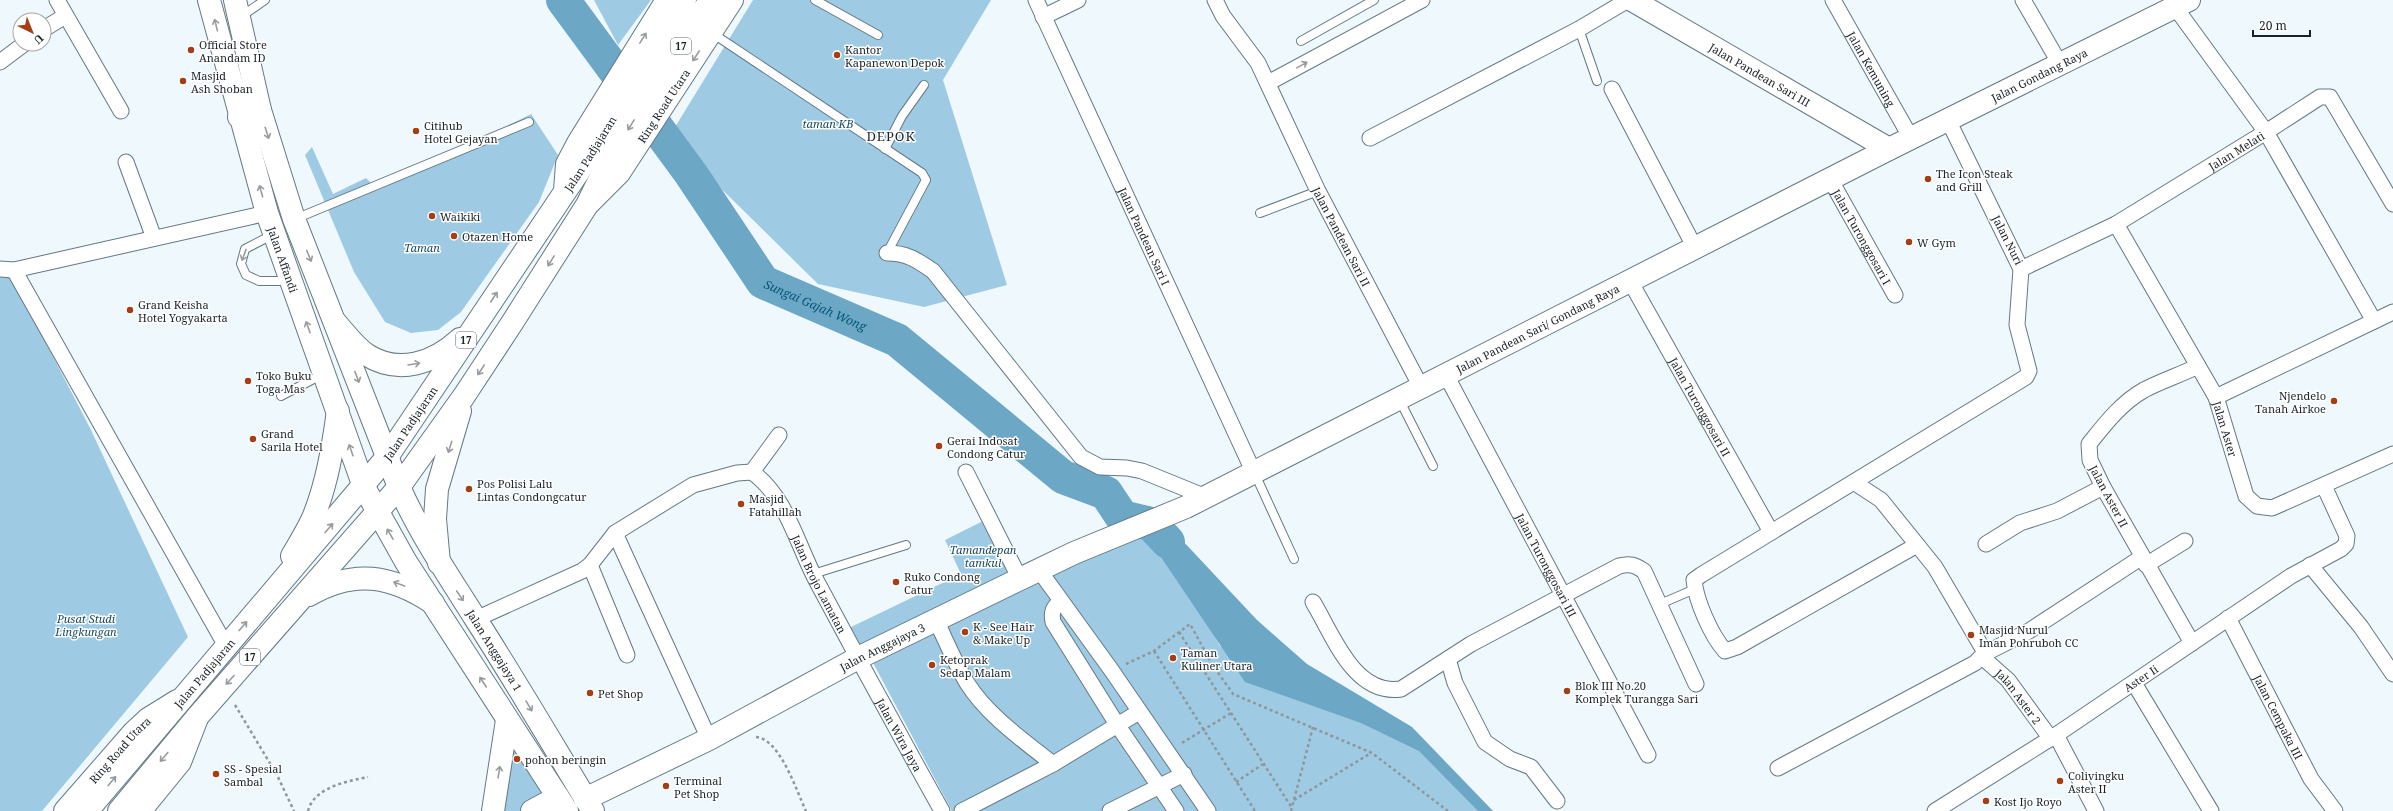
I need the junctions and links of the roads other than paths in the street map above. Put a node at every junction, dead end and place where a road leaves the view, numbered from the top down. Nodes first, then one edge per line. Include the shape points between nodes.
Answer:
1 (57, 0) edge
2 (209, 0) edge
3 (265, 0) edge
4 (667, 0) edge
5 (685, 0) edge
6 (710, 0) edge
7 (732, 0) edge
8 (815, 0) edge
9 (1036, 0) edge
10 (1078, 0) edge
11 (1215, 0) edge
12 (1374, 0) edge
13 (1422, 0) edge
14 (1833, 0) edge
15 (2023, 0) edge
16 (1638, 2) edge
17 (2182, 3) edge
18 (237, 9) edge
19 (66, 16) junction
20 (1043, 17) junction
21 (52, 24) edge
22 (1579, 29) junction
23 (711, 33) junction
24 (878, 36) dead end
25 (1300, 41) dead end
26 (13, 52) edge
27 (0, 62) edge
28 (2060, 64) junction
29 (629, 74) junction
30 (1597, 81) dead end
31 (1268, 83) junction
32 (924, 85) dead end
33 (1612, 89) dead end
34 (658, 99) junction
35 (260, 110) junction
36 (121, 111) dead end
37 (239, 118) junction
38 (1948, 120) junction
39 (529, 122) dead end
40 (2266, 132) junction
41 (1370, 138) dead end
42 (1911, 138) junction
43 (1889, 148) junction
44 (886, 149) junction
45 (126, 162) dead end
46 (1830, 179) junction
47 (1318, 191) junction
48 (2391, 197) edge
49 (267, 213) junction
50 (1260, 213) dead end
51 (294, 219) junction
52 (544, 221) junction
53 (2116, 224) junction
54 (275, 234) junction
55 (154, 238) junction
56 (566, 238) junction
57 (1695, 248) junction
58 (887, 253) joint
59 (2021, 269) junction
60 (7, 270) edge
61 (292, 281) junction
62 (1630, 281) junction
63 (1895, 295) dead end
64 (2393, 312) edge
65 (2374, 321) junction
66 (335, 322) junction
67 (478, 322) junction
68 (2198, 366) junction
69 (325, 373) junction
70 (1446, 375) junction
71 (1421, 388) junction
72 (281, 396) dead end
73 (464, 396) junction
74 (2216, 397) junction
75 (1399, 399) junction
76 (338, 411) junction
77 (779, 435) dead end
78 (2393, 454) edge
79 (387, 457) junction
80 (1433, 466) dead end
81 (752, 472) junction
82 (966, 472) dead end
83 (1254, 472) junction
84 (1855, 483) junction
85 (364, 486) junction
86 (2324, 486) junction
87 (399, 487) junction
88 (2103, 487) junction
89 (1206, 497) junction
90 (1186, 507) joint
91 (377, 513) junction
92 (615, 532) junction
93 (1771, 532) junction
94 (2185, 541) dead end
95 (1986, 544) dead end
96 (906, 545) dead end
97 (1918, 546) junction
98 (1294, 559) dead end
99 (2144, 561) junction
100 (439, 563) junction
101 (590, 565) junction
102 (2310, 565) junction
103 (813, 574) junction
104 (1029, 574) junction
105 (1695, 589) junction
106 (273, 592) junction
107 (1563, 595) junction
108 (303, 598) junction
109 (1061, 601) junction
110 (1313, 602) dead end
111 (432, 603) junction
112 (1660, 604) junction
113 (2228, 618) junction
114 (476, 619) junction
115 (936, 620) junction
116 (2192, 644) junction
117 (226, 646) junction
118 (627, 656) dead end
119 (1983, 656) junction
120 (858, 658) junction
121 (1448, 659) junction
122 (2393, 674) edge
123 (2134, 683) junction
124 (1696, 684) dead end
125 (182, 698) junction
126 (1140, 712) junction
127 (198, 716) junction
128 (507, 720) junction
129 (1118, 726) junction
130 (2054, 737) junction
131 (709, 739) junction
132 (1648, 755) dead end
133 (1053, 764) junction
134 (1778, 768) dead end
135 (1184, 774) junction
136 (1159, 786) junction
137 (1557, 801) dead end
138 (563, 804) edge
139 (589, 805) edge
140 (65, 811) edge
141 (87, 811) edge
142 (119, 811) edge
143 (140, 811) edge
144 (493, 811) edge
145 (532, 811) edge
146 (942, 811) edge
147 (962, 811) edge
148 (1110, 811) edge
149 (1176, 811) edge
150 (1208, 811) edge
151 (1935, 811) edge
152 (2096, 811) edge
153 (2212, 811) edge
154 (2335, 811) edge

1 - 19 street
37 -> 2 main road, Jalan Affandi
3 - 18 lane
29 -> 4 main road
5 - 29 main road, Jalan Padjajaran / 17
6 - 34 main road, Jalan Padjajaran / 17
7 - 23 main road, Ring Road Utara
8 - 24 lane
9 - 20 street, Jalan Pandean Sari I
10 - 20 street
11 - 31 street, Jalan Pandean Sari II via 1223,16 1258,63
12 - 25 lane
31 -> 13 street
14 - 42 street, Jalan Kemuning
15 - 28 street
16 - 22 street
16 - 43 main road, Jalan Pandean Sari III
17 - 28 main road, Jalan Gondang Raya
17 - 40 street, Jalan Melati
18 - 35 main road
19 - 21 street
19 - 36 street
20 - 83 street, Jalan Pandean Sari I
22 - 30 lane
22 - 41 street
23 -> 34 main road, Ring Road Utara
23 - 44 lane
26 - 27 street
28 - 38 main road, Jalan Gondang Raya
29 - 52 main road, Jalan Padjajaran / 17 via 586,146 565,190
31 - 47 street, Jalan Pandean Sari II
32 - 44 lane via 902,116
33 - 57 street
34 -> 56 main road, Jalan Padjajaran / 17
35 - 37 main road
35 -> 51 main road
49 -> 37 main road, Jalan Affandi
38 - 42 main road, Jalan Gondang Raya
38 - 59 street, Jalan Nuri
39 - 51 lane
40 - 48 street via 2320,97 2330,97
40 - 53 street, Jalan Melati
40 - 65 street
42 - 43 main road, Jalan Gondang Raya
43 - 46 main road, Jalan Pandean Sari/ Gondang Raya
44 - 58 lane via 922,173 926,180
45 - 55 street
46 - 57 main road, Jalan Pandean Sari/ Gondang Raya
46 - 63 street, Jalan Turonggosari I
47 - 50 lane
47 - 71 street, Jalan Pandean Sari II
49 - 54 main road, Jalan Affandi
49 - 55 street
51 -> 66 main road
52 - 56 main road
67 -> 52 main road, Jalan Padjajaran / 17
53 - 59 street, Jalan Nuri
53 - 68 street, Jalan Aster
54 - 61 main road, Jalan Affandi
54 -> 61 lane via 245,249 241,264 246,275 259,281
55 - 60 street
56 -> 73 main road, Jalan Padjajaran / 17
57 - 62 main road, Jalan Pandean Sari/ Gondang Raya
58 - 89 street via 914,257 933,271 1058,430 1088,462 1100,467 1142,471
59 - 84 street via 2017,325 2029,371 2026,377
60 - 117 street
69 -> 61 main road, Jalan Affandi
62 - 70 main road, Jalan Pandean Sari/ Gondang Raya
62 - 93 street, Jalan Turonggosari II
64 - 65 street
65 - 74 street
66 -> 67 main road via 366,354 389,364 405,366 419,364 448,350
66 -> 79 main road
67 - 79 main road, Jalan Padjajaran / 17
68 - 74 street, Jalan Aster
68 - 88 street, Jalan Aster II via 2144,390 2111,417 2089,444 2090,460
69 - 72 lane
69 - 76 main road, Jalan Affandi
70 - 71 main road, Jalan Pandean Sari/ Gondang Raya
70 - 107 street, Jalan Turonggosari III
71 - 75 main road, Jalan Pandean Sari/ Gondang Raya
73 - 87 main road, Jalan Padjajaran / 17
73 -> 100 main road via 437,489 435,519
74 - 86 street, Jalan Aster via 2242,488 2253,503 2272,508
75 - 80 lane
75 - 83 main road, Jalan Pandean Sari/ Gondang Raya
85 -> 76 main road, Jalan Affandi
76 - 106 main road via 330,463 313,518
77 - 81 street
78 - 86 street, Jalan Aster
79 - 85 main road, Jalan Padjajaran / 17
79 - 87 main road
81 - 92 street via 737,472 693,485
81 - 103 street, Jalan Brojo Lamatan via 765,481 782,507
82 - 104 street
83 - 89 main road, Jalan Pandean Sari/ Gondang Raya
83 - 98 lane
84 - 93 street
84 - 97 street, Jalan Aster 2 via 1881,500
85 - 91 main road, Jalan Affandi
106 -> 85 main road, Jalan Padjajaran / 17
86 - 102 street, Aster Ii via 2347,536 2346,544
87 - 91 main road, Jalan Padjajaran / 17
87 - 100 main road, Jalan Anggajaya 1 via 414,522
88 - 95 street via 2057,511 2020,523
88 - 99 street, Jalan Aster II
89 - 90 main road, Jalan Pandean Sari/ Gondang Raya
90 - 104 main road, Jalan Anggajaya 3
91 - 108 main road, Jalan Padjajaran / 17
111 -> 91 main road
92 - 101 street
92 - 131 street
93 - 105 street via 1694,580
94 - 99 street
96 - 103 lane
97 - 105 street via 1737,647 1725,651 1716,640
97 - 119 street, Jalan Aster 2 via 1942,579
99 - 116 street, Jalan Aster II
99 - 119 street
100 -> 114 main road, Jalan Anggajaya 1
101 - 114 street
101 - 118 street
102 - 113 street, Aster Ii
102 - 122 street via 2361,627
103 - 120 street, Jalan Brojo Lamatan
104 - 109 street
104 - 115 main road, Jalan Anggajaya 3
105 - 112 lane
117 -> 106 main road, Jalan Padjajaran / 17
107 - 112 street via 1619,566 1628,564 1644,571
107 - 121 street
107 - 132 street, Jalan Turonggosari III
111 -> 108 main road via 400,584 369,578 338,582
108 -> 127 main road, Jalan Padjajaran / 17
109 - 126 street
109 - 129 street via 1051,614 1053,622
110 - 121 street via 1352,669 1388,691 1401,689
128 -> 111 main road
112 - 124 street
113 - 116 street, Aster Ii
113 - 154 street, Jalan Cempaka III via 2308,772
114 -> 139 main road, Jalan Anggajaya 1
115 - 120 main road, Jalan Anggajaya 3
115 - 133 street via 967,683 977,696 1009,729
116 - 123 street, Aster Ii
117 - 125 main road, Jalan Padjajaran / 17
119 - 130 street, Jalan Aster 2 via 2008,680
119 - 134 street
120 - 131 main road, Jalan Anggajaya 3
120 - 146 street, Jalan Wira Jaya
121 - 137 street via 1455,683 1485,742 1510,759 1531,767
123 - 130 street, Aster Ii
123 - 153 street
125 - 140 main road, Ring Road Utara via 148,719 134,732
141 -> 125 main road, Jalan Padjajaran / 17
126 - 129 street
126 - 135 street
127 -> 142 main road, Jalan Padjajaran / 17
127 - 143 main road via 180,762
128 - 138 main road
144 -> 128 main road
129 - 133 street
129 - 136 street
130 - 151 street, Aster Ii
130 - 152 street, Jalan Aster 2
131 - 139 main road, Jalan Anggajaya 3
133 - 147 street
135 - 136 street
135 - 150 street
136 - 148 street
136 - 149 street
138 - 145 main road

